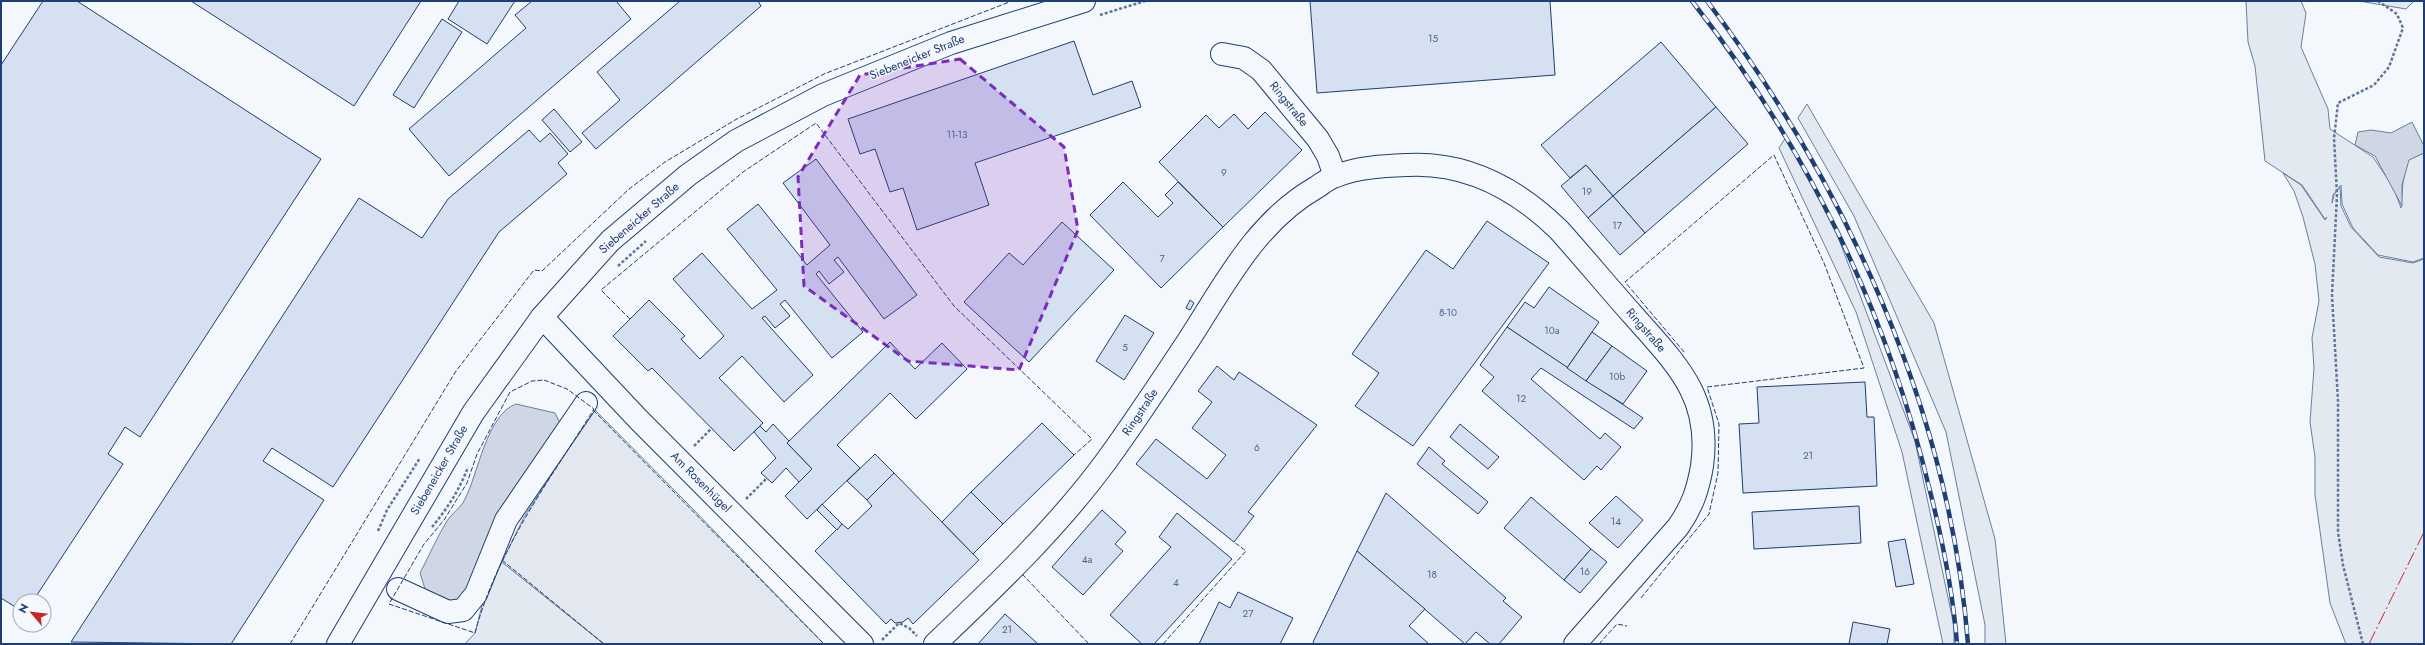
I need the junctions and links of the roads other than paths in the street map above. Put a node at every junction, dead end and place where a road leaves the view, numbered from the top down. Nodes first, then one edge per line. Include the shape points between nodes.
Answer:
1 (1089, 9) edge
2 (1222, 54) dead end
3 (1335, 176) junction
4 (542, 317) junction
5 (586, 403) dead end
6 (398, 589) dead end
7 (927, 641) edge
8 (338, 644) edge
9 (862, 644) edge
10 (1575, 644) edge

1 - 4 street, Siebeneicker Straße via 951,43 823,95 736,141 688,175 610,240
2 - 3 street, Ringstraße via 1244,58 1261,70 1318,139
3 - 7 street, Ringstraße via 1300,196 1272,219 1250,245 1142,410 1089,483 1014,569
3 - 10 street, Ringstraße via 1384,166 1423,164 1469,172 1492,181 1522,198 1559,230 1669,357 1696,399 1703,422 1703,455 1699,488 1690,509 1678,527
4 - 8 street, Siebeneicker Straße via 472,413
4 - 9 street, Am Rosenhügel via 679,460
5 - 6 street via 506,520 476,594 463,610 448,612

